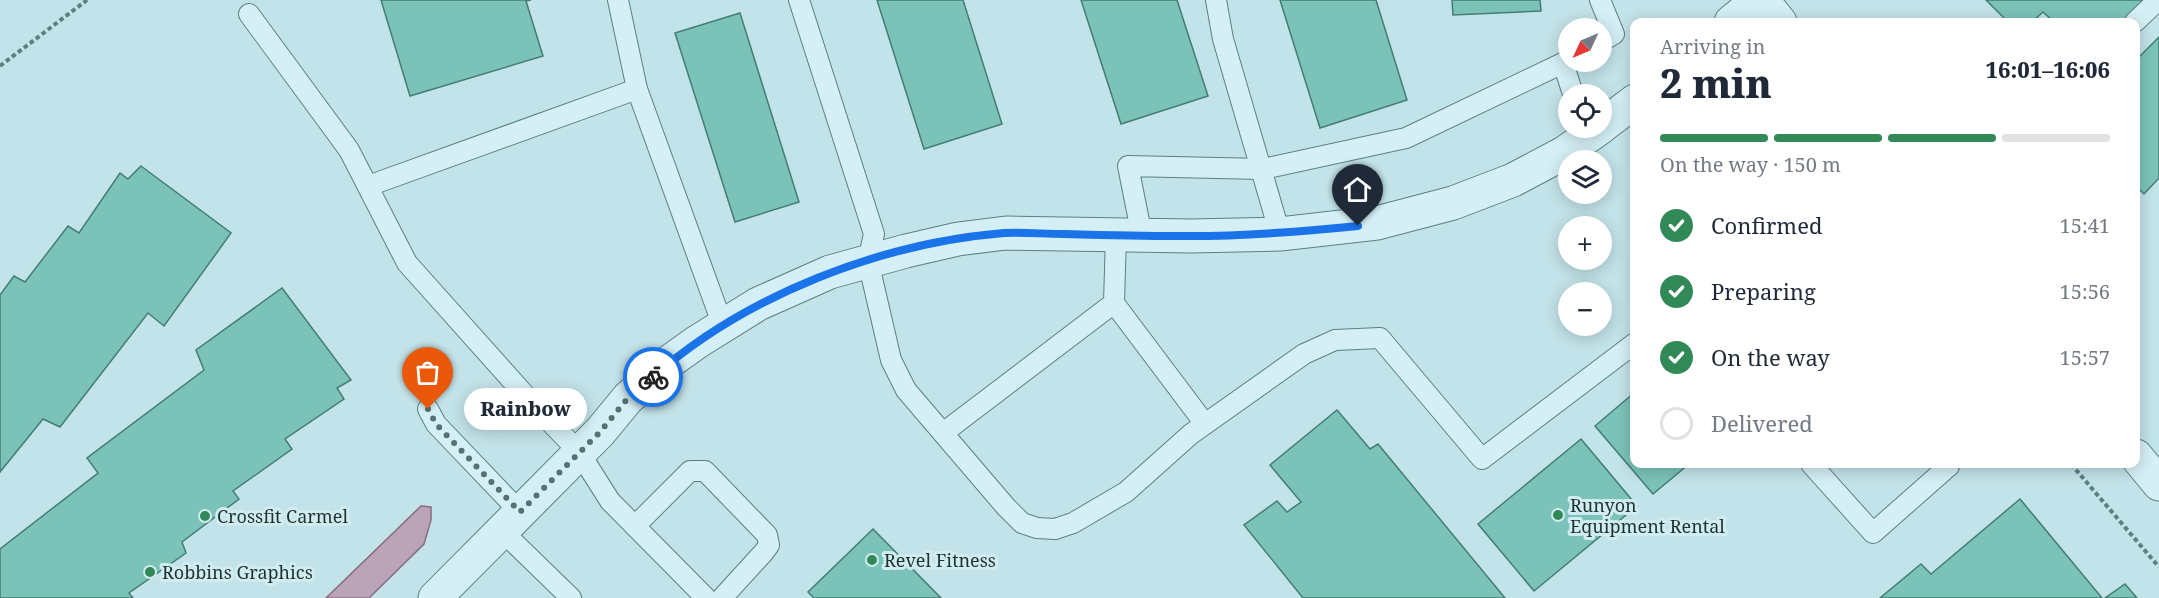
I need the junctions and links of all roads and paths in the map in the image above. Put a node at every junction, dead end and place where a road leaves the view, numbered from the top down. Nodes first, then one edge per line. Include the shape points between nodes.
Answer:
1 (87, 0) edge
2 (618, 0) edge
3 (799, 0) edge
4 (1216, 0) edge
5 (1600, 0) edge
6 (1760, 0) edge
7 (2158, 0) edge
8 (249, 14) dead end
9 (1607, 18) edge
10 (1736, 18) edge
11 (1776, 18) edge
12 (2139, 18) edge
13 (0, 66) edge
14 (1558, 66) edge
15 (637, 89) junction
16 (1630, 104) edge
17 (1612, 117) edge
18 (1583, 138) edge
19 (1263, 169) junction
20 (368, 186) junction
21 (1280, 234) junction
22 (1129, 235) junction
23 (868, 261) junction
24 (1113, 303) junction
25 (723, 326) junction
26 (1630, 347) edge
27 (428, 409) dead end
28 (1205, 424) junction
29 (943, 433) junction
30 (579, 452) junction
31 (2140, 461) edge
32 (1815, 468) edge
33 (1947, 468) edge
34 (2074, 468) edge
35 (2159, 484) edge
36 (511, 521) junction
37 (635, 526) junction
38 (2159, 567) edge
39 (435, 598) edge
40 (571, 598) edge
41 (706, 598) edge
42 (722, 598) edge

1 - 13 path
2 - 15 lane
3 - 23 lane via 874,234
4 - 19 lane via 1223,39
5 - 9 lane
6 - 10 street
6 - 11 street
7 - 12 lane
8 - 20 lane via 349,150
14 - 19 lane via 1406,138
15 - 20 lane
15 - 25 lane
16 - 17 street
18 - 21 street via 1564,153 1513,180 1453,203 1377,224
19 - 21 lane
19 - 22 lane via 1128,166
20 - 30 lane via 406,263
21 - 22 street
22 - 23 street via 1006,233 958,239
22 - 24 lane
23 - 25 street via 809,281 758,304
23 - 29 lane via 891,360 906,390
24 - 28 lane
24 - 29 lane
25 - 30 street via 628,398
26 - 28 lane via 1482,459 1380,338 1335,340 1304,354
27 - 36 lane
28 - 29 lane via 1126,492 1055,529 1022,523
30 - 36 street
30 - 37 lane via 610,501
31 - 35 street
32 - 33 lane via 1873,533
34 - 38 path
36 - 39 street
36 - 40 lane
37 - 41 lane
37 - 42 lane via 690,471 705,471 759,525 769,545

